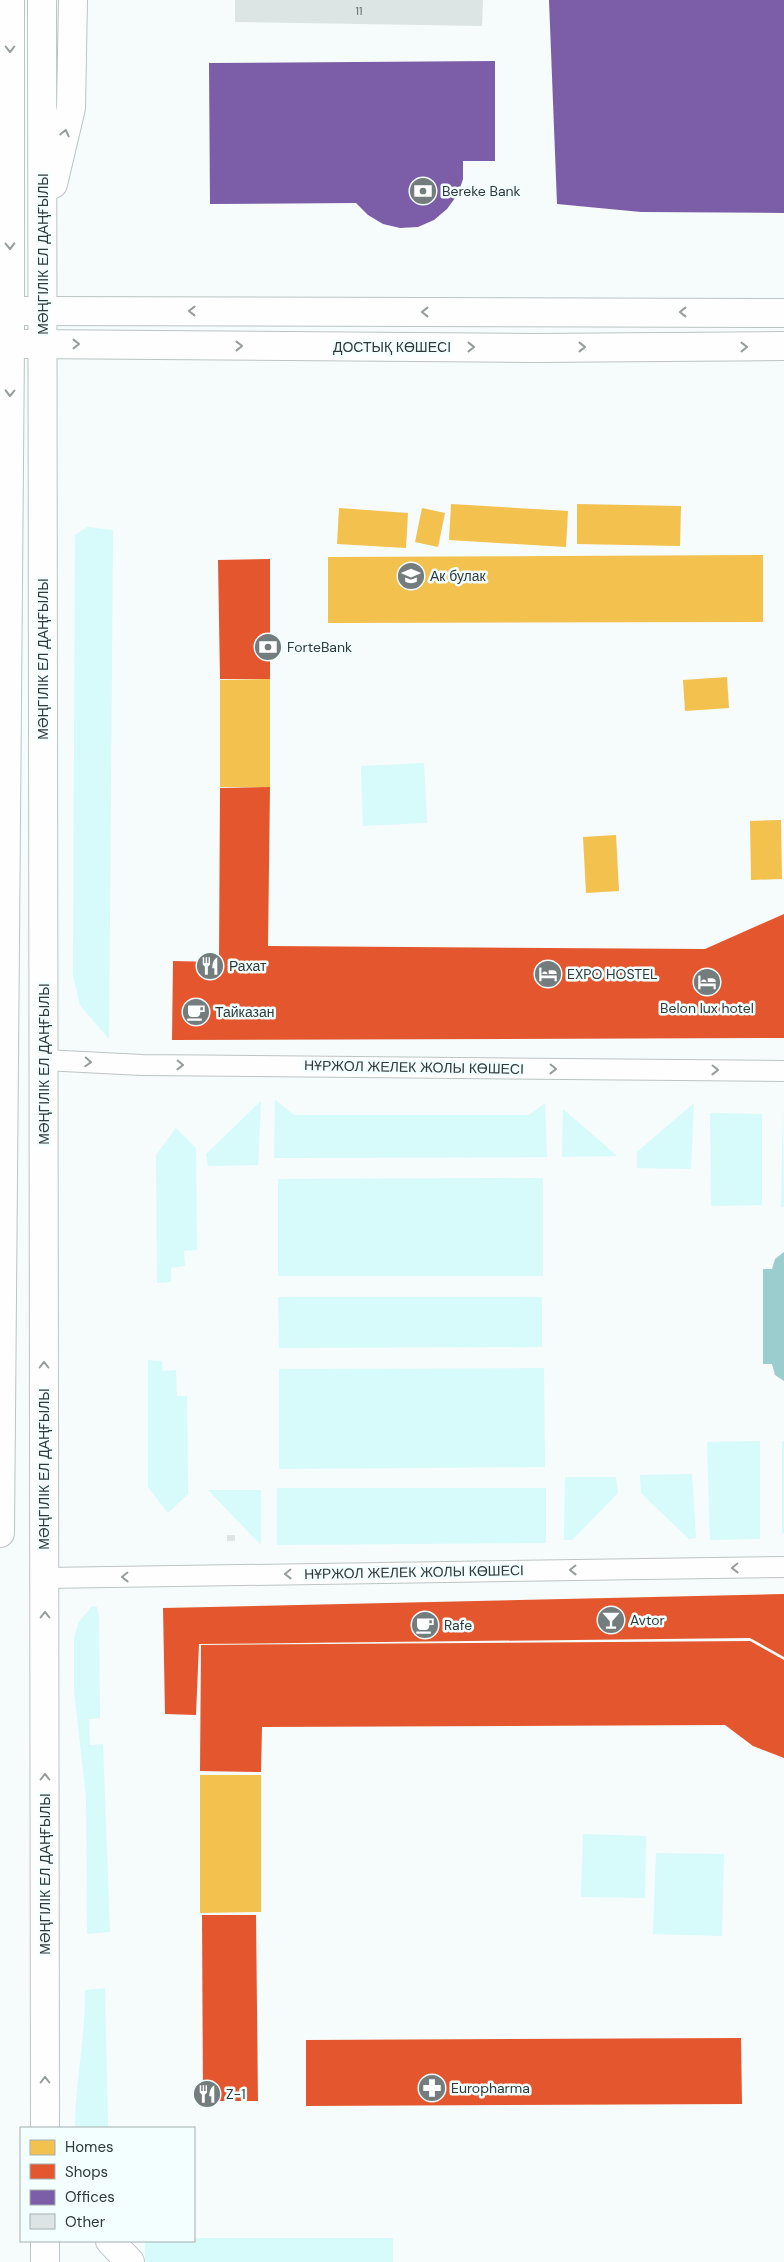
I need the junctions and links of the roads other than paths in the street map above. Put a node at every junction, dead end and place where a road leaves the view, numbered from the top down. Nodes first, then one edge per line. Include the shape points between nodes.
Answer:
1 (10, 0) edge
2 (42, 0) edge
3 (73, 0) edge
4 (0, 189) edge
5 (10, 214) junction
6 (42, 232) junction
7 (5, 311) edge
8 (43, 311) junction
9 (784, 313) edge
10 (5, 344) edge
11 (43, 344) junction
12 (784, 346) edge
13 (44, 1060) junction
14 (784, 1071) edge
15 (0, 1533) edge
16 (784, 1567) edge
17 (45, 1578) junction
18 (46, 2126) edge
19 (45, 2242) edge
20 (111, 2242) edge
21 (45, 2262) edge
22 (130, 2262) edge

1 -> 5 main road
2 - 6 main road, МӘҢГІЛІК ЕЛ ДАҢҒЫЛЫ
6 -> 3 main road via 71,108
4 - 5 main road
5 -> 7 main road
6 - 8 main road, МӘҢГІЛІК ЕЛ ДАҢҒЫЛЫ
7 - 8 main road
7 - 10 main road
9 -> 8 main road
8 - 11 main road, МӘҢГІЛІК ЕЛ ДАҢҒЫЛЫ
10 - 11 main road, ДОСТЫҚ КӨШЕСІ
10 -> 15 main road
11 -> 12 main road, ДОСТЫҚ КӨШЕСІ via 533,348
11 - 13 main road, МӘҢГІЛІК ЕЛ ДАҢҒЫЛЫ
13 -> 14 street, НҰРЖОЛ ЖЕЛЕК ЖОЛЫ КӨШЕСІ via 142,1065
17 -> 13 main road, МӘҢГІЛІК ЕЛ ДАҢҒЫЛЫ
16 -> 17 street, НҰРЖОЛ ЖЕЛЕК ЖОЛЫ КӨШЕСІ
18 -> 17 main road, МӘҢГІЛІК ЕЛ ДАҢҒЫЛЫ
19 - 21 main road
20 - 22 main road

